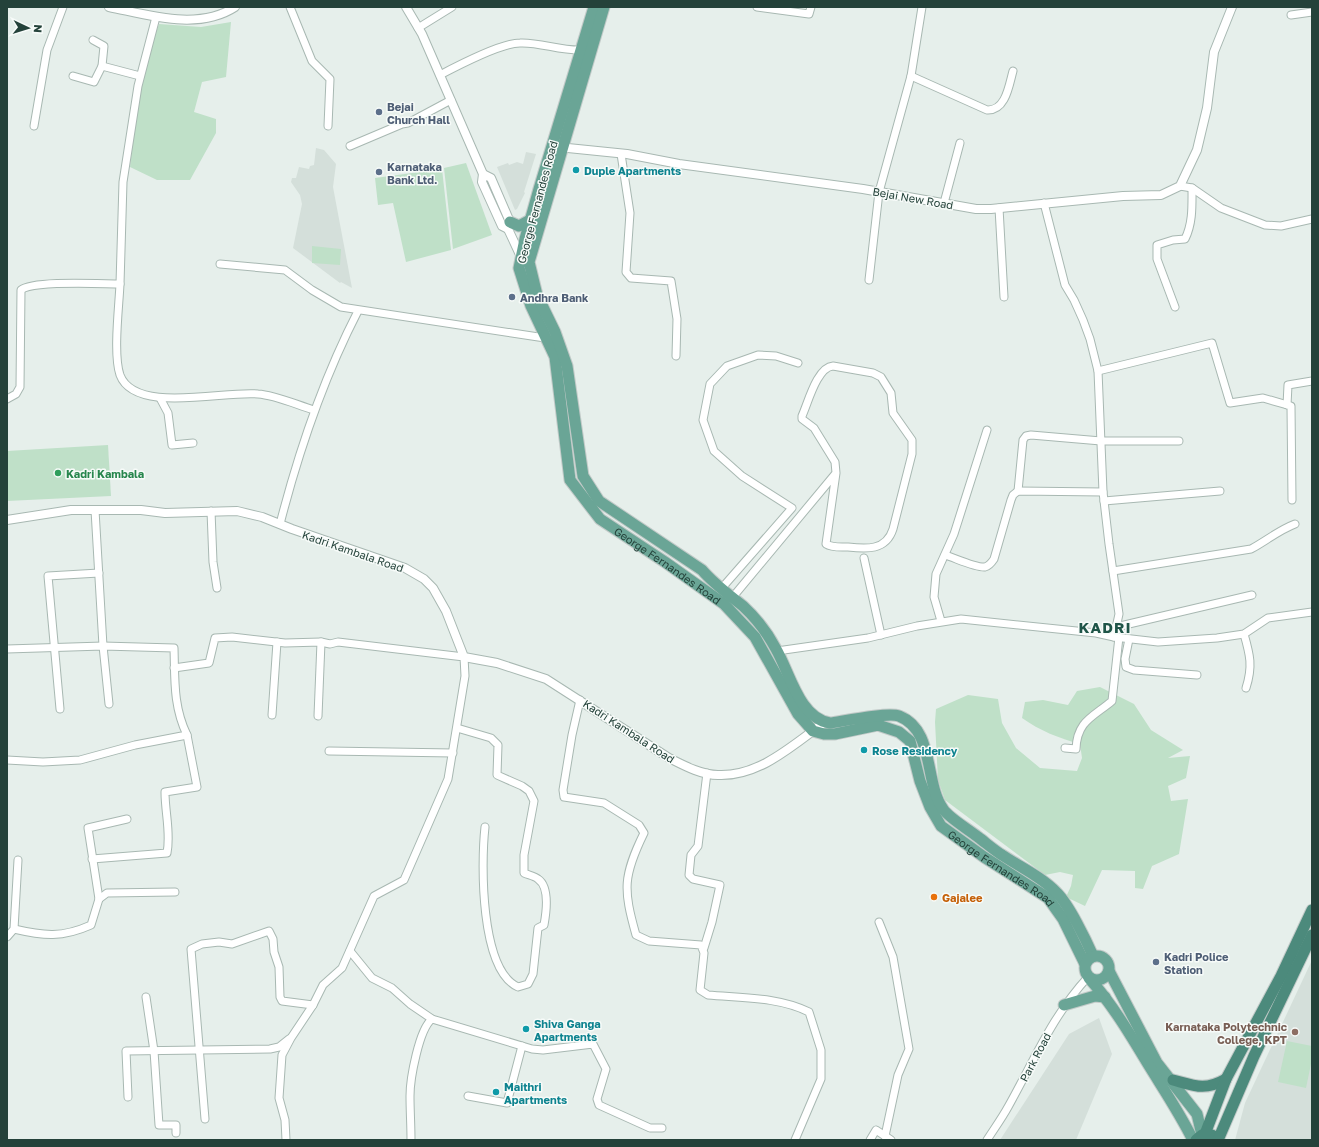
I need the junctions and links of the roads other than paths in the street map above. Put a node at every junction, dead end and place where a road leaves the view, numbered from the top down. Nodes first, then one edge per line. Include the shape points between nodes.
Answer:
1 (63, 7) edge
2 (109, 7) edge
3 (235, 7) edge
4 (290, 7) edge
5 (406, 7) edge
6 (452, 7) edge
7 (594, 7) edge
8 (604, 7) edge
9 (757, 7) edge
10 (810, 7) edge
11 (922, 7) edge
12 (1232, 7) edge
13 (1312, 12) edge
14 (1291, 15) dead end
15 (156, 17) junction
16 (418, 28) junction
17 (93, 40) dead end
18 (582, 50) junction
19 (102, 66) junction
20 (1013, 71) dead end
21 (440, 75) junction
22 (73, 76) dead end
23 (140, 76) junction
24 (911, 76) junction
25 (451, 100) junction
26 (34, 126) dead end
27 (328, 126) dead end
28 (960, 143) dead end
29 (350, 146) dead end
30 (557, 147) junction
31 (621, 154) junction
32 (1180, 186) junction
33 (1192, 188) junction
34 (879, 192) junction
35 (944, 203) junction
36 (1044, 203) junction
37 (999, 208) junction
38 (1312, 218) edge
39 (530, 220) junction
40 (509, 225) junction
41 (521, 259) junction
42 (220, 264) dead end
43 (530, 266) junction
44 (869, 280) dead end
45 (120, 284) junction
46 (1004, 297) dead end
47 (1175, 307) dead end
48 (358, 311) junction
49 (546, 338) junction
50 (676, 356) dead end
51 (798, 363) dead end
52 (1098, 371) junction
53 (1312, 381) edge
54 (7, 398) edge
55 (160, 398) junction
56 (1287, 405) junction
57 (314, 410) junction
58 (987, 430) dead end
59 (1101, 441) junction
60 (1179, 441) dead end
61 (193, 443) dead end
62 (836, 473) junction
63 (1018, 491) junction
64 (1220, 491) dead end
65 (1103, 492) junction
66 (1292, 500) dead end
67 (1104, 501) junction
68 (96, 510) junction
69 (211, 512) junction
70 (7, 520) edge
71 (280, 524) junction
72 (1295, 524) dead end
73 (658, 540) junction
74 (649, 552) junction
75 (945, 555) junction
76 (864, 558) dead end
77 (1113, 571) junction
78 (99, 572) junction
79 (217, 588) dead end
80 (721, 589) junction
81 (1252, 595) dead end
82 (732, 598) junction
83 (1312, 612) edge
84 (941, 621) junction
85 (1116, 627) junction
86 (1244, 634) junction
87 (881, 635) junction
88 (1116, 637) junction
89 (1129, 639) junction
90 (277, 642) junction
91 (321, 642) junction
92 (103, 646) junction
93 (55, 647) junction
94 (7, 650) edge
95 (777, 650) junction
96 (464, 657) junction
97 (174, 668) junction
98 (1197, 675) dead end
99 (1246, 688) dead end
100 (580, 700) junction
101 (109, 704) dead end
102 (60, 709) dead end
103 (272, 716) dead end
104 (318, 716) dead end
105 (825, 722) junction
106 (457, 728) junction
107 (813, 731) junction
108 (187, 735) junction
109 (1065, 748) dead end
110 (329, 751) dead end
111 (453, 754) junction
112 (7, 760) edge
113 (708, 773) junction
114 (127, 820) dead end
115 (485, 827) dead end
116 (92, 859) junction
117 (18, 860) dead end
118 (175, 892) dead end
119 (99, 899) junction
120 (1312, 910) edge
121 (878, 922) dead end
122 (14, 929) junction
123 (1312, 935) edge
124 (7, 937) edge
125 (704, 948) junction
126 (350, 951) junction
127 (1093, 956) junction
128 (1085, 964) junction
129 (1109, 971) junction
130 (1089, 978) junction
131 (146, 997) dead end
132 (1105, 997) junction
133 (313, 1005) junction
134 (1064, 1005) junction
135 (432, 1019) junction
136 (291, 1038) junction
137 (522, 1046) junction
138 (154, 1051) junction
139 (201, 1051) junction
140 (1226, 1079) junction
141 (1173, 1080) junction
142 (468, 1096) dead end
143 (128, 1097) dead end
144 (206, 1119) dead end
145 (662, 1128) dead end
146 (176, 1133) dead end
147 (1199, 1137) edge
148 (888, 1138) edge
149 (286, 1140) edge
150 (411, 1140) edge
151 (795, 1140) edge
152 (870, 1140) edge
153 (987, 1140) edge
154 (1218, 1140) edge

1 - 26 street via 47,50
2 - 15 street
3 - 15 street via 224,14 203,19
4 - 27 street via 312,61 330,79
5 - 16 street
6 - 16 street
7 - 18 main road, George Fernandes Road
8 - 30 main road, George Fernandes Road
9 - 10 street via 809,14
11 - 24 street
12 - 32 street via 1214,52 1207,108 1197,150
13 - 14 street
15 - 23 street
16 - 21 street
17 - 19 street via 104,46
18 - 21 street via 521,42 469,60
18 - 30 main road, George Fernandes Road
19 - 22 street via 94,82
19 - 23 street
20 - 24 street via 1004,101 992,110
21 - 25 street
23 - 45 street via 123,182
24 - 34 street
25 - 29 street via 408,123
25 - 40 street via 483,174 491,178
28 - 35 street
30 - 31 street, Bejai New Road
30 - 39 main road, George Fernandes Road
30 - 43 main road, George Fernandes Road
31 - 34 street, Bejai New Road
31 - 50 street via 630,212 626,272 631,278 671,281 677,319
32 - 33 street
32 - 36 street, Bejai New Road via 1161,195
33 - 38 street via 1221,208 1266,225 1281,226
33 - 47 street via 1192,215 1185,239 1157,246 1158,259
34 - 35 street, Bejai New Road
34 - 44 street
35 - 37 street, Bejai New Road via 976,209
36 - 37 street, Bejai New Road
36 - 52 street via 1065,285 1083,320
37 - 46 street
39 - 40 main road via 519,226
39 - 41 main road, George Fernandes Road
40 - 41 street
41 - 43 street
41 - 49 main road, George Fernandes Road via 519,268 531,306
42 - 48 street via 285,270 341,307
43 - 73 main road, George Fernandes Road via 536,295 555,332 567,366 583,476 599,501
45 - 54 street via 40,284 21,290 20,387 16,394
45 - 55 street via 120,375 129,388
48 - 49 street
48 - 57 street via 339,347
49 - 74 main road, George Fernandes Road via 555,358 570,480 600,519
51 - 80 street via 776,356 758,355 727,366 710,384 703,420 714,451 742,476 792,508
52 - 56 street via 1212,343 1230,403 1263,398
52 - 59 street
53 - 56 street via 1288,385
55 - 57 street via 259,394
55 - 61 street via 168,413 172,445
56 - 66 street via 1290,406
57 - 71 street via 299,453
58 - 75 street
59 - 60 street
59 - 63 street via 1026,436 1023,440
59 - 65 street
62 - 62 street via 835,462 814,428 802,416 821,373 829,366 873,373 881,377 891,393 894,413 912,440 912,454 893,530 890,537 880,546 870,549 826,544
62 - 82 street
63 - 65 street
63 - 75 street via 1011,500 991,563 986,567 979,566
64 - 67 street
65 - 67 street
67 - 77 street
68 - 69 street, Kadri Kambala Road
68 - 70 street, Kadri Kambala Road via 71,510
68 - 78 street
69 - 71 street, Kadri Kambala Road via 237,511
69 - 79 street
71 - 96 street, Kadri Kambala Road via 405,568 424,579 433,588 446,611
72 - 77 street via 1279,530 1251,549
73 - 74 main road
73 - 80 main road, George Fernandes Road via 702,570
74 - 107 main road, George Fernandes Road via 724,604 754,637 798,714
75 - 84 street via 934,585 934,597
76 - 87 street
77 - 85 street via 1119,614
78 - 92 street
78 - 93 street via 48,576
80 - 82 main road, George Fernandes Road
81 - 85 street
82 - 95 main road, George Fernandes Road via 744,607
83 - 86 street via 1268,618
84 - 87 street
84 - 88 street via 976,620
85 - 88 street
86 - 89 street via 1158,642
86 - 99 street via 1251,656
87 - 95 street
88 - 89 street
88 - 109 street via 1112,701 1081,726 1076,749
89 - 98 street via 1126,667 1134,670
90 - 91 street
90 - 97 street via 232,637 215,638 209,663
90 - 103 street
91 - 96 street
91 - 104 street
92 - 93 street
92 - 97 street via 174,648
92 - 101 street
93 - 94 street
93 - 102 street
95 - 105 main road, George Fernandes Road via 802,702 812,714
96 - 100 street, Kadri Kambala Road via 497,663 546,679
96 - 106 street via 466,676
97 - 108 street via 175,696 182,726
100 - 113 street, Kadri Kambala Road via 669,758
100 - 125 street via 562,790 564,797 604,803 639,825 644,833 633,856 626,883 628,907 636,935 649,940 701,945
105 - 107 street, Kadri Kambala Road
105 - 127 main road, George Fernandes Road via 899,716 911,724 920,735 928,753 934,794 943,810 1058,894
106 - 111 street
106 - 115 street via 491,738 498,744 496,775 529,791 534,801 524,855 524,873 538,878 542,883 546,916 544,925 538,928 533,974 528,984 518,987 510,984 501,970 490,943 484,909
107 - 113 street, Kadri Kambala Road via 797,744 754,770 734,774
107 - 128 main road, George Fernandes Road via 836,734 878,725 900,732 910,741 920,781 941,826 1048,898 1063,919
108 - 112 street via 135,745 80,760
108 - 116 street via 197,787 165,792 170,840 167,853
110 - 111 street
111 - 126 street via 448,779 404,880 374,896
113 - 125 street via 698,846 691,855 689,875 693,879 720,885
114 - 116 street via 88,828
116 - 119 street
117 - 122 street
118 - 119 street via 107,893
119 - 122 street via 91,925 73,933 40,935
120 - 140 highway via 1281,976
121 - 148 street via 893,957 909,1049 898,1075
122 - 124 street
123 - 154 highway via 1251,1062
125 - 151 street via 700,990 708,995 795,1005 810,1012 822,1050 821,1079
126 - 133 street via 342,968 323,985
126 - 135 street via 372,978 392,988
127 - 128 main road
127 - 129 main road via 1106,960
128 - 130 main road, George Fernandes Road via 1085,973
129 - 130 main road via 1102,979
129 - 141 main road via 1158,1063
130 - 132 main road, George Fernandes Road
130 - 134 street, Park Road
131 - 138 street
132 - 134 main road via 1095,996
132 - 147 main road, George Fernandes Road
133 - 136 street
133 - 139 street via 282,1001 273,939 268,931 232,944 219,942 191,948
134 - 153 street, Park Road
135 - 137 street
135 - 150 street via 427,1023 420,1043 412,1081
136 - 139 street via 279,1047 270,1049
136 - 149 street via 280,1063 279,1098
137 - 142 street via 507,1103
137 - 145 street via 543,1050 593,1044 606,1069 597,1099 599,1105 650,1128
138 - 139 street
138 - 143 street via 126,1051
138 - 146 street via 159,1124 176,1124
139 - 144 street
140 - 141 highway via 1211,1087
140 - 147 highway
141 - 147 main road via 1197,1114
147 - 154 highway via 1213,1135
148 - 152 street via 876,1130

